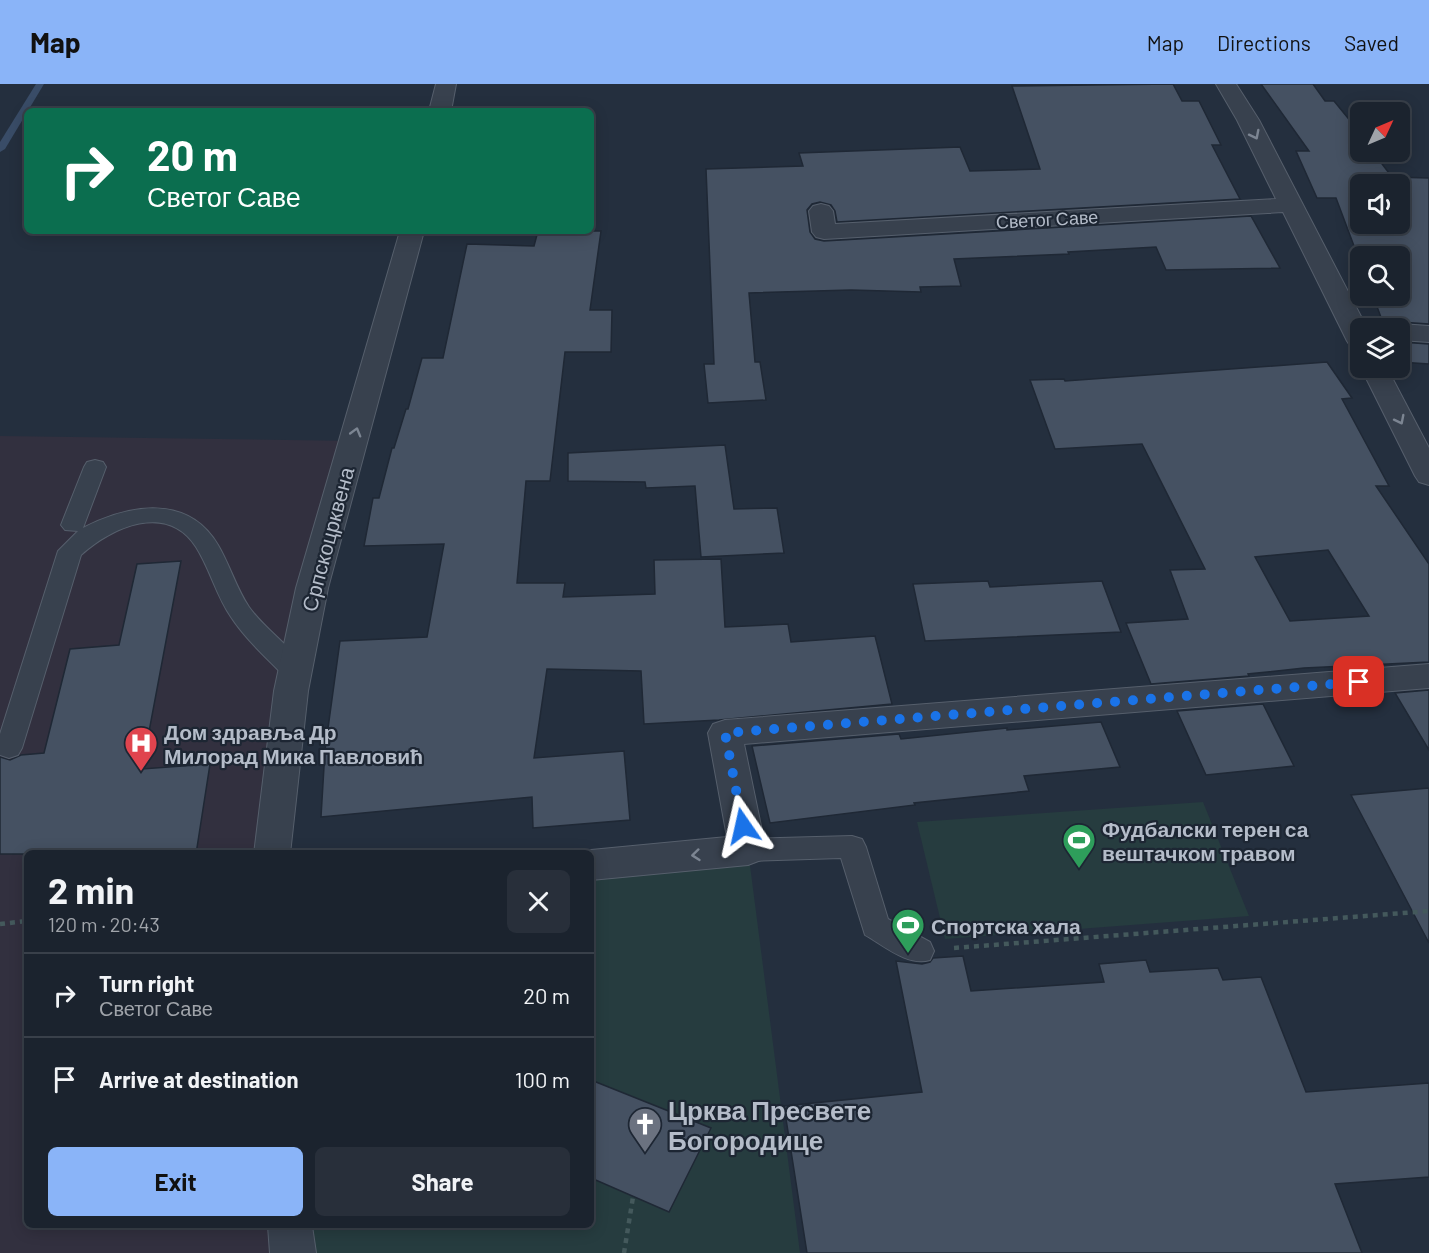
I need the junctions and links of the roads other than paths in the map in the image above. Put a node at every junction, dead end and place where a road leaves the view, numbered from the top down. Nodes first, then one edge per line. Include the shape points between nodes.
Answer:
1 (446, 84) edge
2 (1226, 84) edge
3 (441, 108) edge
4 (1292, 205) junction
5 (821, 211) dead end
6 (411, 234) edge
7 (1350, 318) edge
8 (1410, 333) edge
9 (1429, 334) edge
10 (1379, 378) edge
11 (95, 467) dead end
12 (1429, 476) edge
13 (73, 525) dead end
14 (295, 672) junction
15 (1429, 676) edge
16 (9, 748) dead end
17 (272, 850) edge
18 (748, 850) junction
19 (594, 865) edge
20 (919, 951) road end
21 (290, 1228) edge
22 (293, 1253) edge

1 - 3 street
2 -> 4 street
4 - 5 street, Светог Саве via 824,232
4 - 7 street
14 -> 6 street, Српскоцрквена via 312,588
8 - 9 street
10 -> 12 street
11 - 13 lane
14 - 16 lane via 234,603 219,567 202,538 188,524 171,516 117,522 91,533 70,551
14 - 17 street, Српскоцрквена
15 - 18 street via 725,733
18 -> 19 street
18 - 20 lane via 852,847 875,927
21 - 22 street

